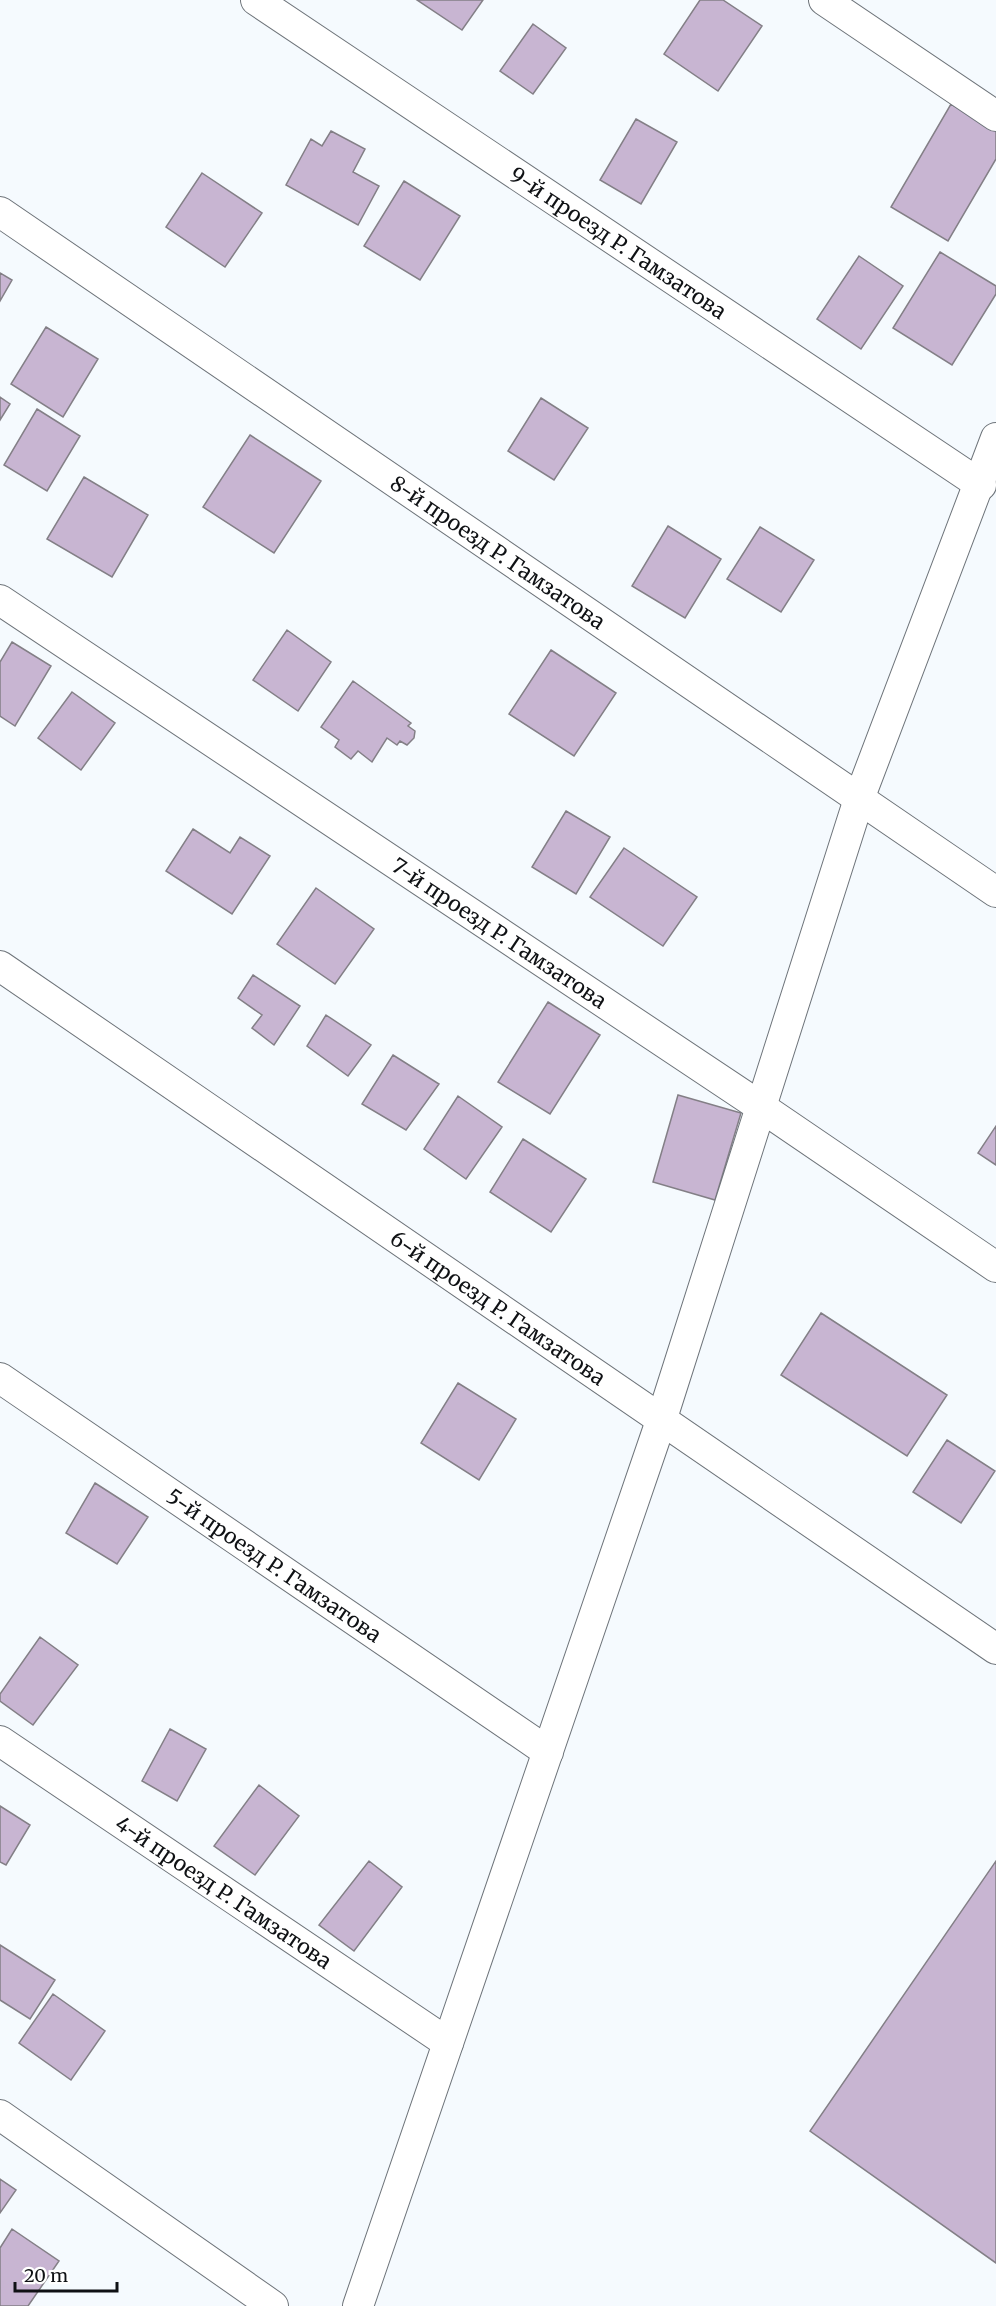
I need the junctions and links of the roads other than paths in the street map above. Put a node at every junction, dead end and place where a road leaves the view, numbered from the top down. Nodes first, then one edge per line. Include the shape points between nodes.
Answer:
1 (256, 0) edge
2 (824, 0) edge
3 (996, 116) edge
4 (0, 212) edge
5 (996, 438) edge
6 (981, 484) junction
7 (0, 600) edge
8 (859, 799) junction
9 (996, 892) edge
10 (0, 966) edge
11 (761, 1107) junction
12 (996, 1267) edge
13 (0, 1378) edge
14 (662, 1418) junction
15 (996, 1649) edge
16 (0, 1741) edge
17 (548, 1752) junction
18 (448, 2043) junction
19 (0, 2115) edge
20 (273, 2306) edge
21 (358, 2306) edge

1 - 6 street, 9-й проезд Р. Гамзатова
2 - 3 street
4 - 8 street, 8-й проезд Р. Гамзатова
5 - 6 street
6 - 8 street
7 - 11 street, 7-й проезд Р. Гамзатова
8 - 9 street, 8-й проезд Р. Гамзатова
8 - 11 street
10 - 14 street, 6-й проезд Р. Гамзатова
11 - 12 street, 7-й проезд Р. Гамзатова
11 - 14 street
13 - 17 street, 5-й проезд Р. Гамзатова
14 - 15 street, 6-й проезд Р. Гамзатова
14 - 17 street
16 - 18 street, 4-й проезд Р. Гамзатова
17 - 18 street
18 - 21 street
19 - 20 street

